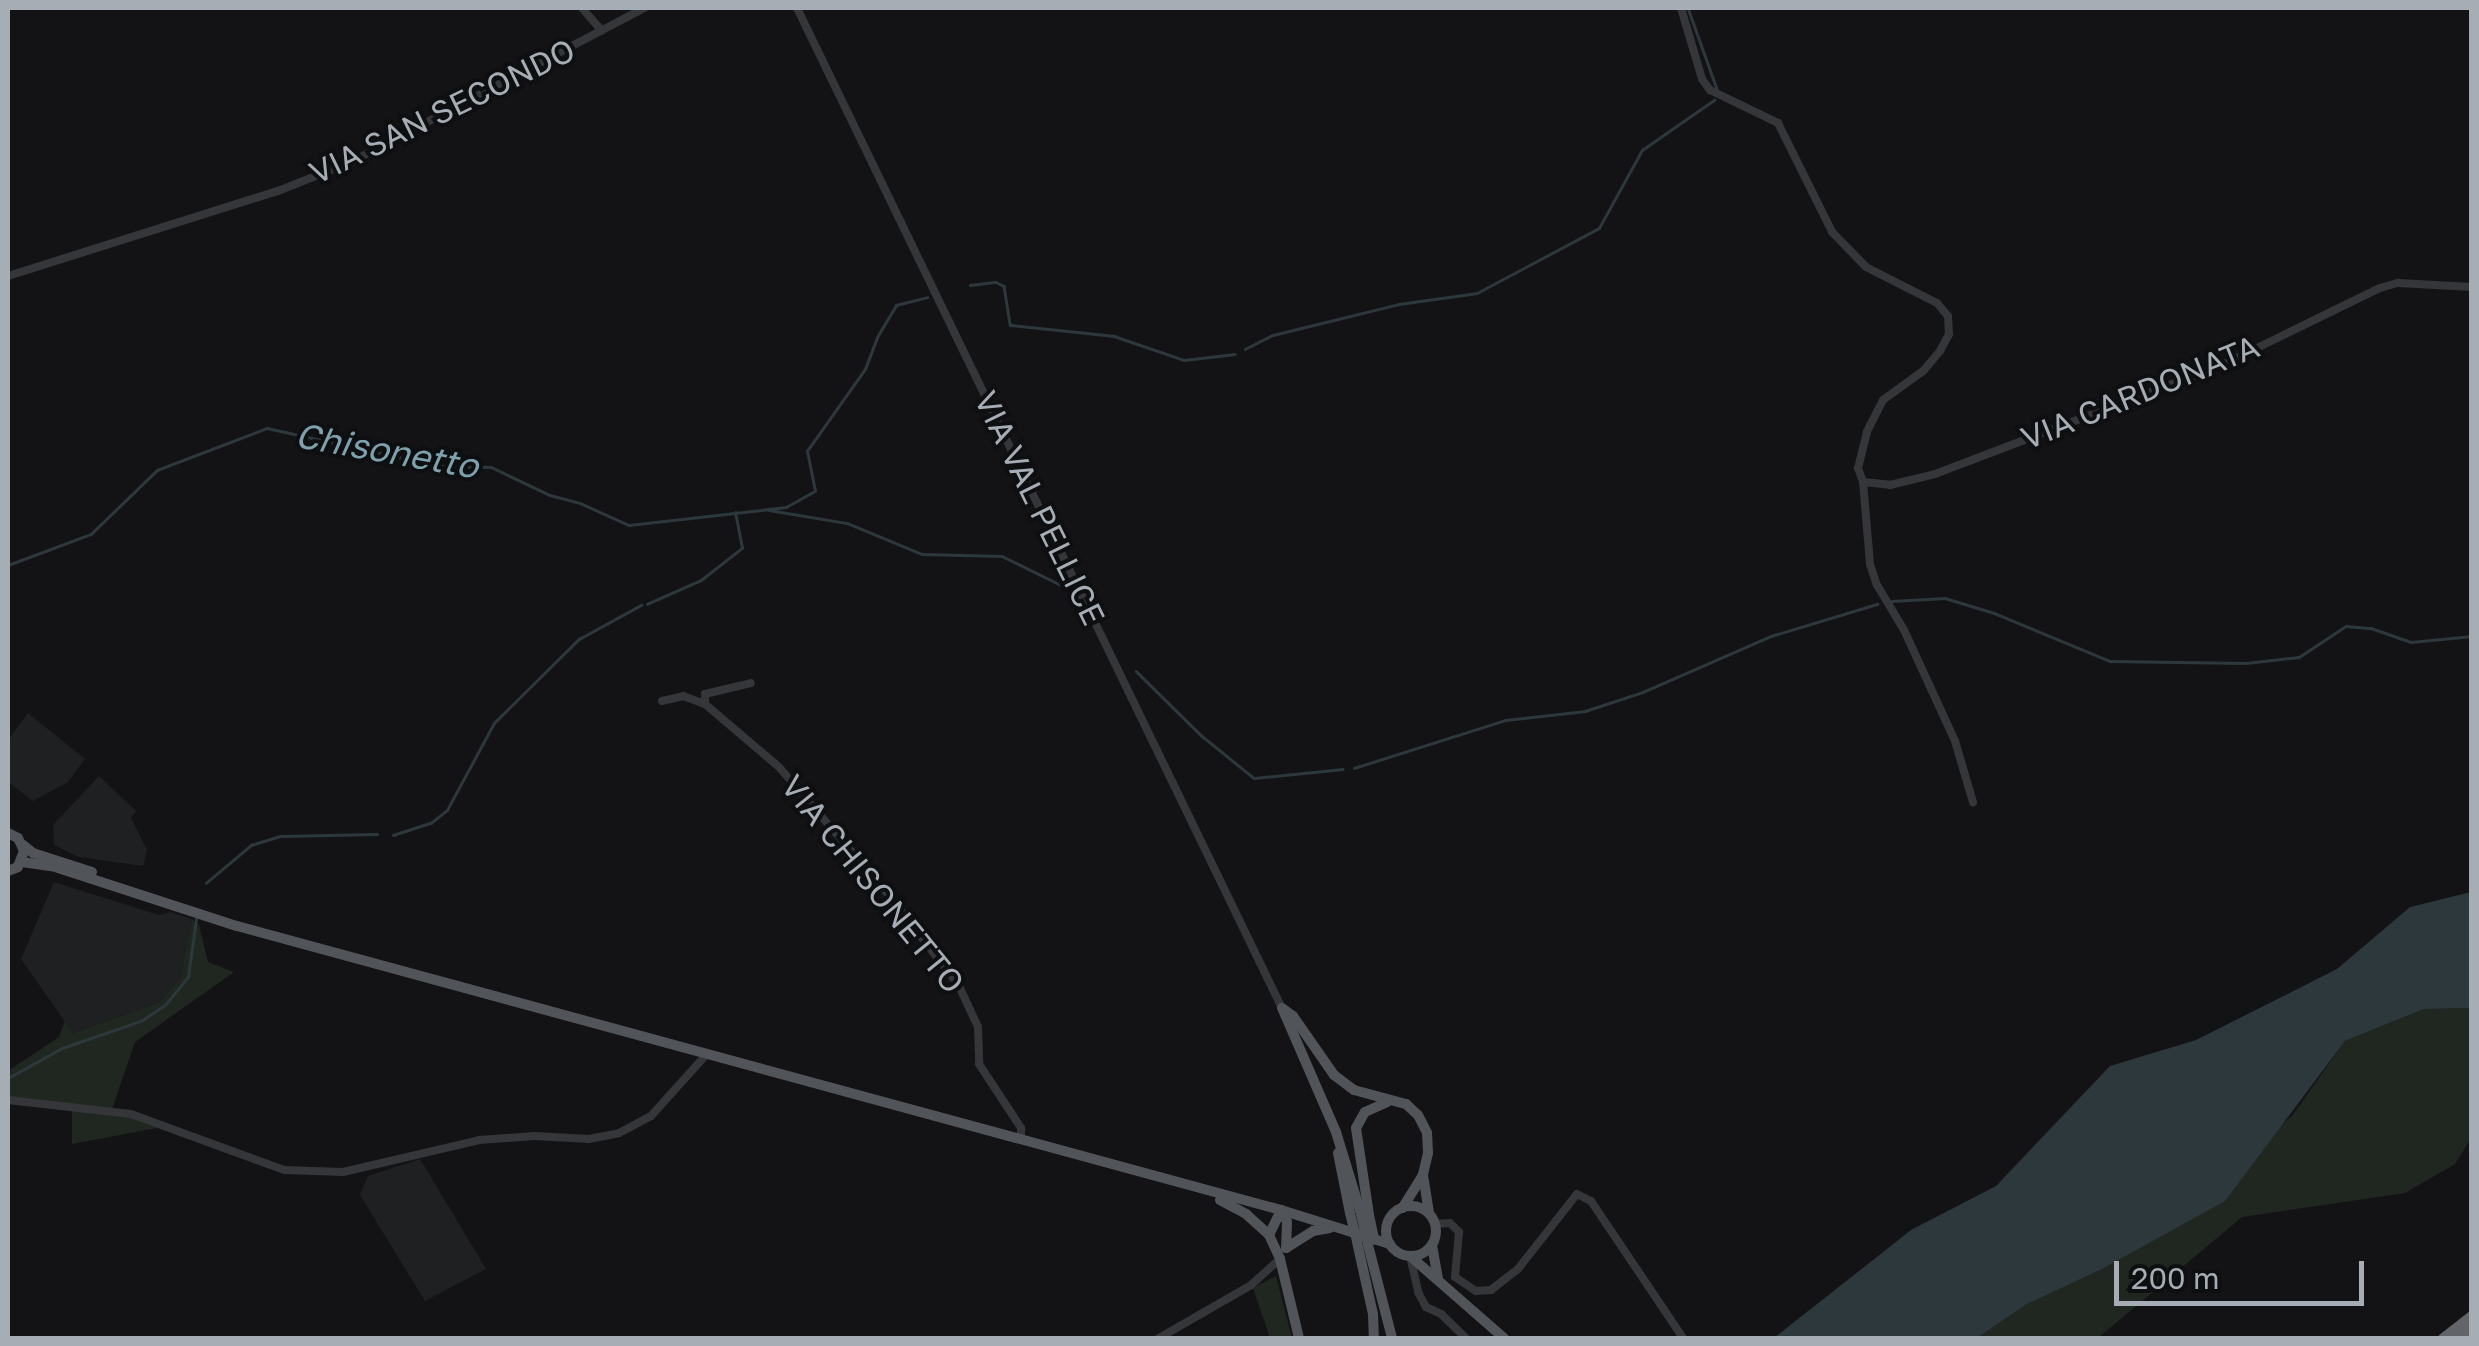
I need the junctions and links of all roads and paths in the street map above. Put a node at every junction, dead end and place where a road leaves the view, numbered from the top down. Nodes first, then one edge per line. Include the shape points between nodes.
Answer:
1 (582, 8) edge
2 (644, 8) edge
3 (798, 8) edge
4 (1680, 8) edge
5 (602, 31) junction
6 (8, 276) edge
7 (2472, 288) edge
8 (1863, 482) junction
9 (750, 683) dead end
10 (662, 701) dead end
11 (705, 704) junction
12 (1973, 802) dead end
13 (8, 833) edge
14 (23, 845) junction
15 (22, 862) junction
16 (8, 872) edge
17 (268, 932) junction
18 (1282, 1008) junction
19 (706, 1054) junction
20 (8, 1100) edge
21 (1393, 1101) junction
22 (1022, 1142) junction
23 (1423, 1176) junction
24 (1172, 1183) junction
25 (1402, 1208) junction
26 (1282, 1210) junction
27 (1360, 1214) junction
28 (1432, 1218) junction
29 (1389, 1219) junction
30 (1334, 1228) junction
31 (1269, 1235) junction
32 (1365, 1241) junction
33 (1390, 1244) junction
34 (1432, 1245) junction
35 (1286, 1248) junction
36 (1410, 1256) junction
37 (1280, 1259) junction
38 (1438, 1279) junction
39 (2472, 1315) edge
40 (2472, 1326) edge
41 (1159, 1338) edge
42 (1299, 1338) edge
43 (1374, 1338) edge
44 (1392, 1338) edge
45 (1466, 1338) edge
46 (1504, 1338) edge
47 (1683, 1338) edge
48 (2443, 1338) edge
49 (2456, 1338) edge

1 - 5 street
2 - 5 street, VIA SAN SECONDO
3 - 18 street, VIA VAL PELLICE
4 - 8 street via 1710,90 1778,123 1832,232 1866,267 1948,316 1940,351 1882,400 1858,468
5 - 6 street, VIA SAN SECONDO via 353,161
7 - 8 street, VIA CARDONATA via 2380,288 2220,366 1935,474 1890,485
8 - 12 street via 1877,585 1955,741
9 - 11 street via 706,694
10 - 11 street via 684,696
11 - 22 street, VIA CHISONETTO via 779,767 959,986 978,1026 980,1064 1021,1128
13 - 14 main road
14 - 15 main road
14 - 17 main road
15 - 16 main road
15 - 17 main road
17 - 19 main road
18 - 21 main road via 1334,1075 1354,1090
18 - 27 main road via 1336,1132
19 - 20 street via 652,1116 619,1133 479,1140 363,1171 284,1170 131,1114
19 - 22 main road
21 - 23 main road via 1418,1115 1428,1133
21 - 27 main road via 1365,1112 1356,1128
22 - 24 main road
23 - 25 main road
23 - 28 main road
24 - 26 main road
24 - 31 main road via 1222,1200
25 - 28 main road via 1417,1206
25 - 29 main road
26 - 30 main road
26 - 31 main road
26 - 35 main road
27 - 32 main road, bridge
28 - 34 main road
28 - 47 street via 1459,1232 1455,1278 1476,1291 1492,1290 1518,1269 1576,1194 1591,1202
29 - 32 main road
29 - 33 main road
30 - 32 main road
30 - 35 main road via 1313,1231
31 - 37 main road
32 - 33 main road
32 - 43 main road
32 - 44 main road
33 - 36 main road
34 - 36 main road
34 - 38 main road
35 - 37 main road
36 - 38 main road
36 - 45 street via 1426,1307
37 - 41 street via 1251,1285
37 - 42 main road
38 - 46 main road
39 - 48 highway
40 - 49 highway

